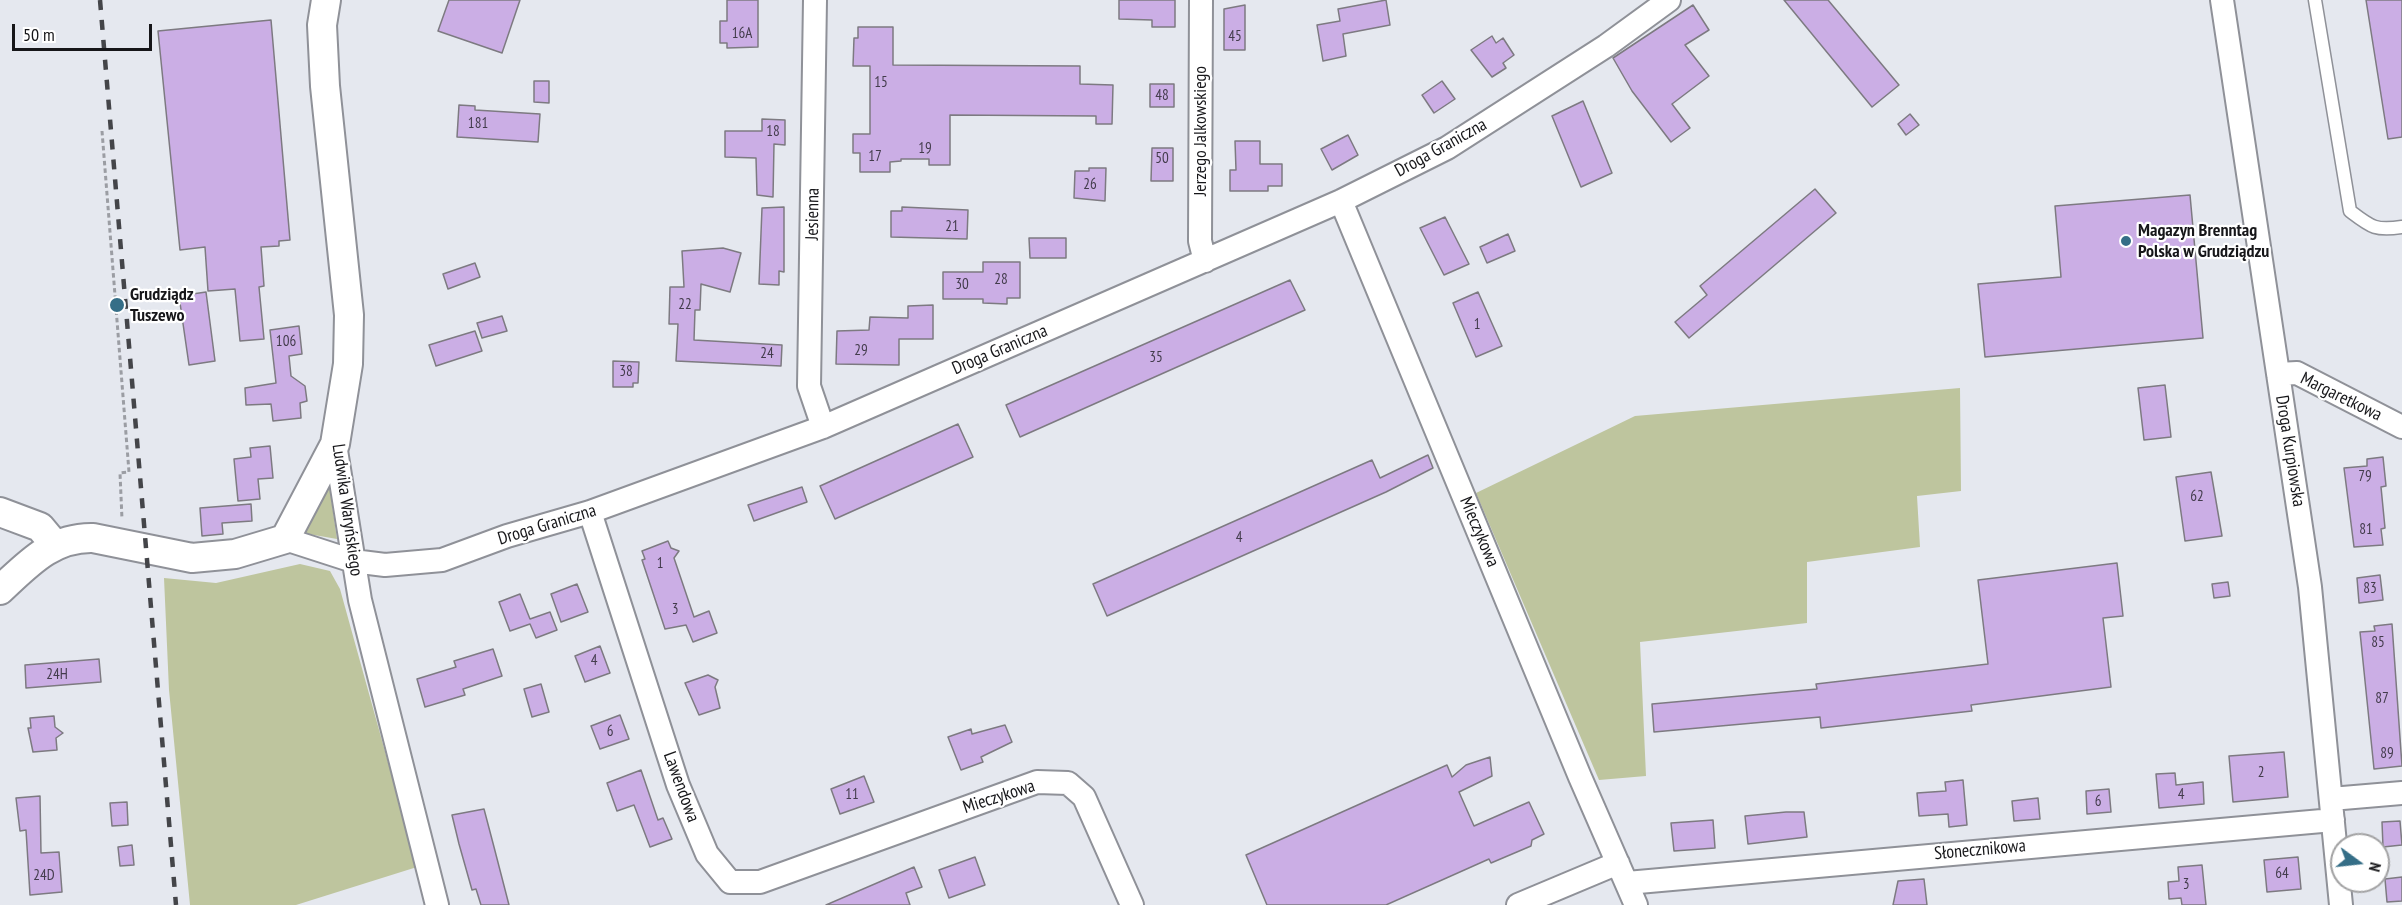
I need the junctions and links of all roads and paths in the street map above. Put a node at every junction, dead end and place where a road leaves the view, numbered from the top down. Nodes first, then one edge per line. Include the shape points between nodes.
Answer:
1 (326, 0) edge
2 (815, 0) edge
3 (1201, 0) edge
4 (1669, 0) edge
5 (2222, 0) edge
6 (2315, 0) edge
7 (102, 131) dead end
8 (1341, 201) junction
9 (2402, 227) edge
10 (1205, 261) junction
11 (2278, 374) junction
12 (823, 427) junction
13 (2402, 427) edge
14 (335, 444) junction
15 (0, 512) edge
16 (590, 512) junction
17 (122, 523) dead end
18 (285, 539) junction
19 (55, 545) junction
20 (353, 561) junction
21 (0, 590) edge
22 (2402, 793) edge
23 (2332, 809) junction
24 (902, 830) joint
25 (1622, 873) junction
26 (437, 905) edge
27 (1132, 905) edge
28 (1518, 905) edge
29 (1636, 905) edge
30 (2341, 905) edge

1 - 14 street, Ludwika Waryńskiego via 322,25 325,86 349,315 348,364
2 - 12 street, Jesienna via 809,386
3 - 10 street, Jerzego Jalkowskiego via 1200,241
4 - 8 street, Droga Graniczna via 1606,46 1447,148
5 - 11 street, Droga Kurpiowska
6 - 9 lane via 2350,211 2371,227
7 - 17 path via 129,472 120,473
8 - 10 street, Droga Graniczna
8 - 25 street, Mieczykowa
10 - 12 street, Droga Graniczna
11 - 13 street, Margaretkowa via 2297,373
11 - 23 street, Droga Kurpiowska via 2310,587
12 - 16 street, Droga Graniczna
14 - 18 street
14 - 20 street, Ludwika Waryńskiego
15 - 19 street via 40,527
16 - 20 street, Droga Graniczna via 442,560 385,565
16 - 24 street, Lawendowa via 678,785 707,854 730,882 760,882
18 - 19 street via 235,554 192,558 93,538
18 - 20 street, Droga Graniczna
19 - 21 street
20 - 26 street, Ludwika Waryńskiego
22 - 23 street, Słonecznikowa
23 - 25 street, Słonecznikowa
23 - 30 street, Droga Kurpiowska
24 - 27 street, Mieczykowa via 1037,782 1068,783 1084,797
25 - 28 street
25 - 29 street, Mieczykowa

